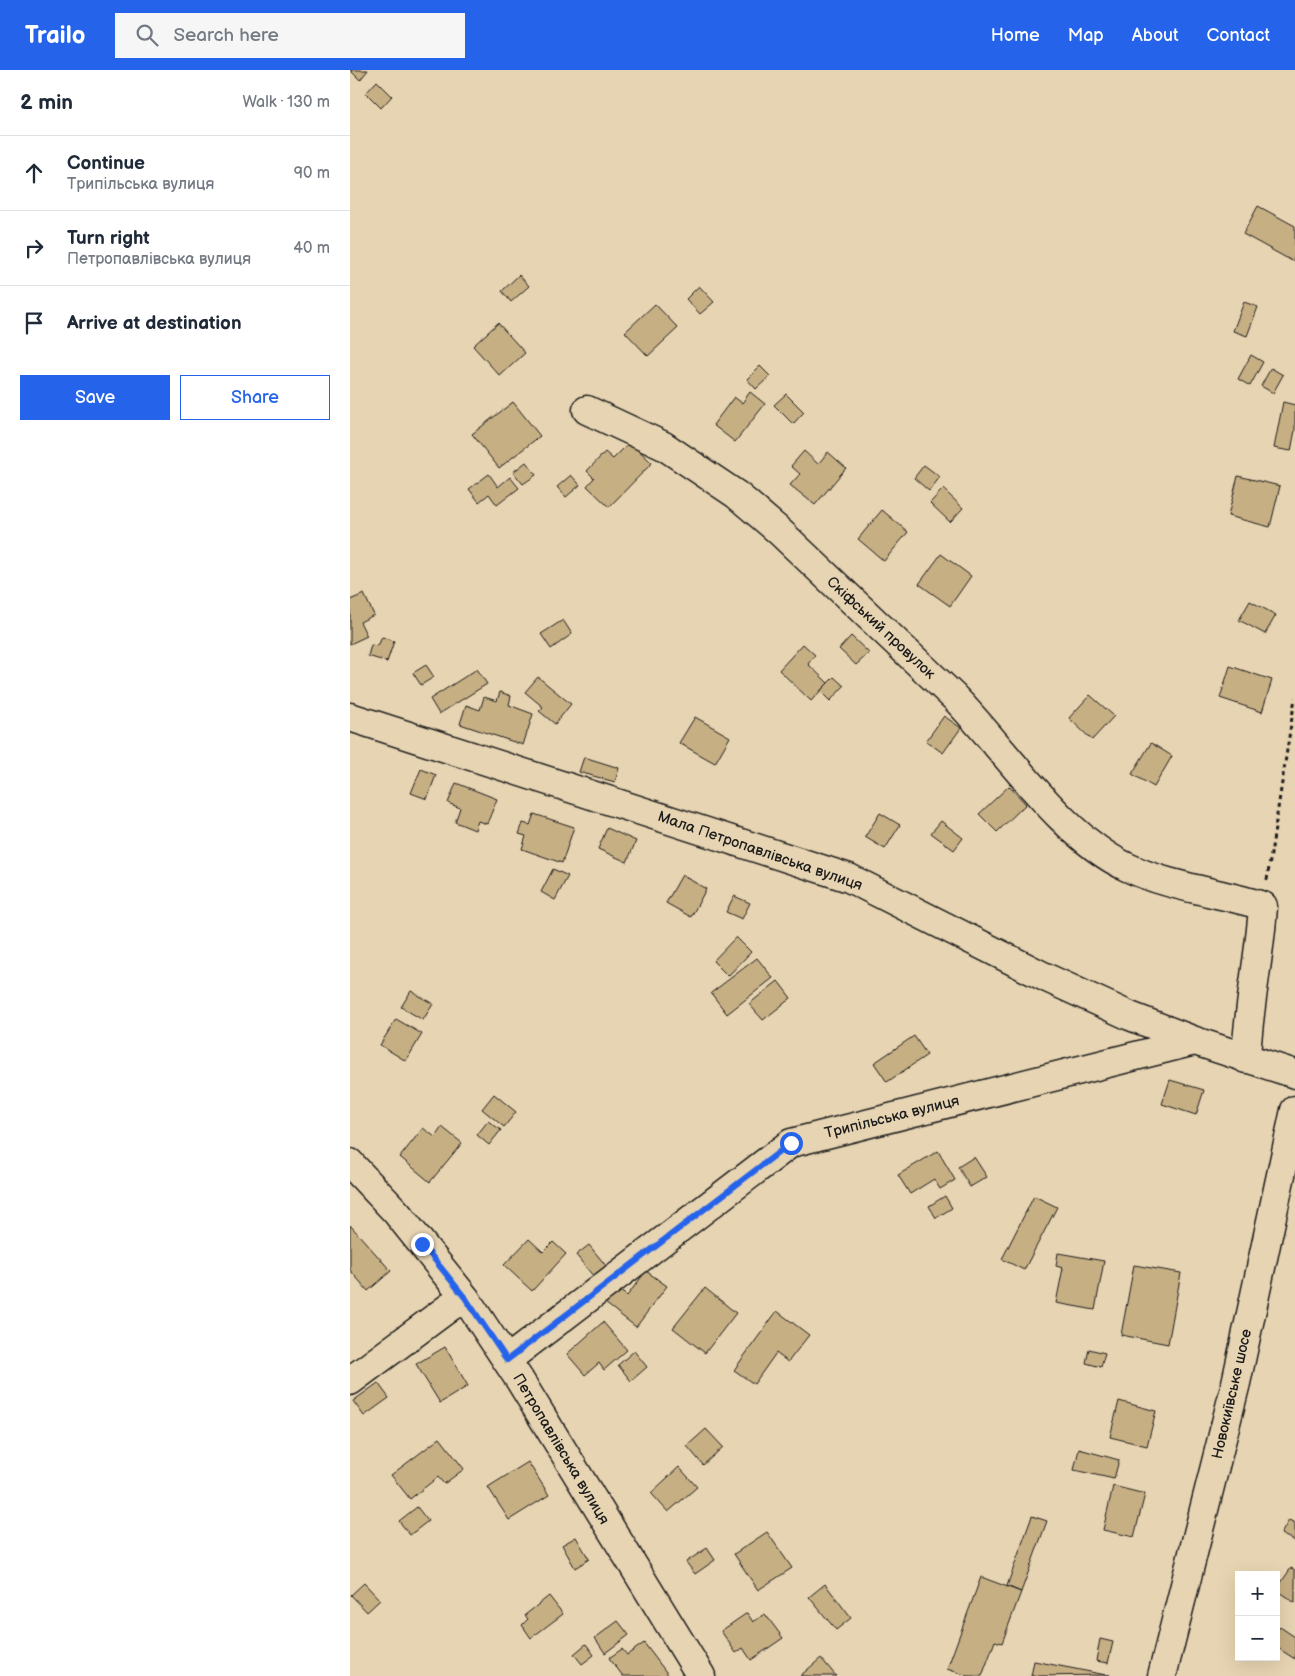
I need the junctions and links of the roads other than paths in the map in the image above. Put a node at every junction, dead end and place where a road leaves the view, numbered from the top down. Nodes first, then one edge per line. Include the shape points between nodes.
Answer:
1 (587, 410) dead end
2 (350, 717) edge
3 (1194, 1041) junction
4 (1246, 1059) junction
5 (1295, 1074) edge
6 (1295, 1110) edge
7 (1290, 1158) edge
8 (350, 1163) edge
9 (466, 1299) junction
10 (507, 1360) junction
11 (350, 1381) edge
12 (701, 1676) edge
13 (1162, 1676) edge

1 - 4 street, Скіфський провулок via 664,446 754,508 954,697 1077,834 1127,867 1150,876 1263,906 1258,962 1247,1023
2 - 3 street, Мала Петропавлівська вулиця via 849,878 1047,978
3 - 4 street, Мала Петропавлівська вулиця
3 - 10 street, Трипільська вулиця via 791,1143
4 - 5 street, Мала Петропавлівська вулиця
6 - 7 street, Новокиївське шосе
7 - 13 street, Новокиївське шосе
8 - 9 street, Петропавлівська вулиця via 397,1213
9 - 10 street, Петропавлівська вулиця
9 - 11 street via 451,1306
10 - 12 street, Петропавлівська вулиця

